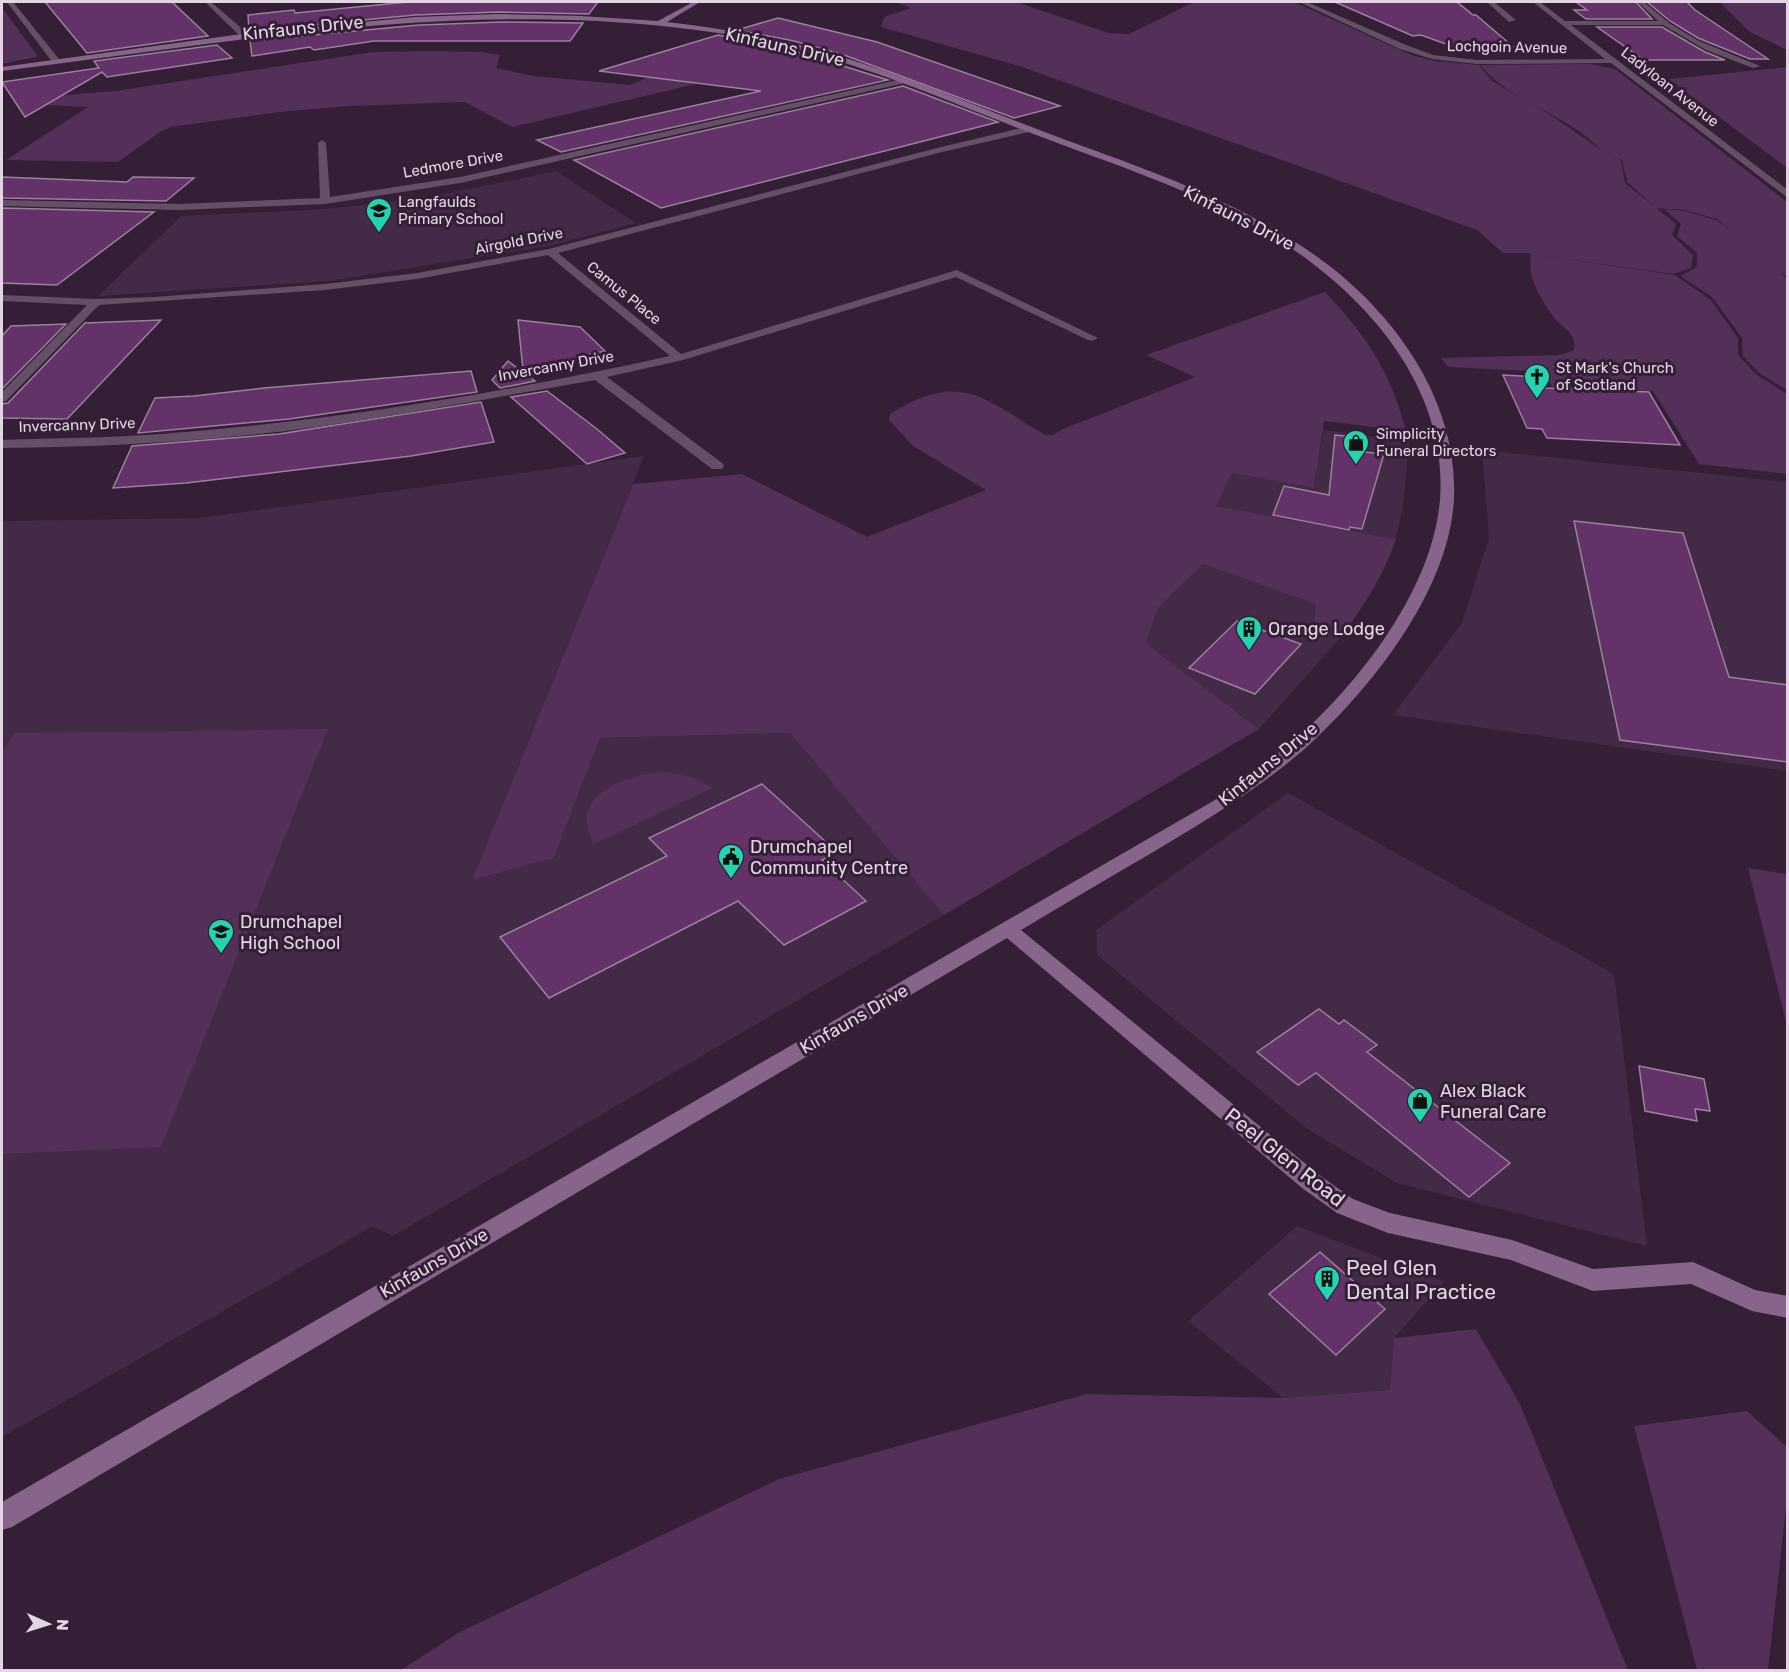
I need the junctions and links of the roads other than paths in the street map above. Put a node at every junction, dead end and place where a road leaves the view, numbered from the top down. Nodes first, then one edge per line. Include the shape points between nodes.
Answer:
1 (10, 2) edge
2 (208, 2) edge
3 (697, 2) edge
4 (1302, 2) edge
5 (1490, 2) edge
6 (1536, 2) edge
7 (1641, 2) edge
8 (1512, 15) dead end
9 (660, 23) junction
10 (1564, 23) junction
11 (1663, 23) junction
12 (243, 34) junction
13 (56, 61) junction
14 (1615, 61) junction
15 (1756, 66) dead end
16 (2, 69) edge
17 (902, 81) junction
18 (1030, 129) junction
19 (322, 143) dead end
20 (1788, 195) edge
21 (325, 201) junction
22 (2, 203) edge
23 (550, 252) junction
24 (2, 298) edge
25 (96, 302) junction
26 (1092, 338) dead end
27 (679, 358) junction
28 (597, 376) junction
29 (2, 398) edge
30 (2, 444) edge
31 (717, 466) dead end
32 (1008, 929) junction
33 (1788, 1307) edge
34 (2, 1517) edge

1 - 13 street
2 - 12 street
3 - 9 street
4 - 14 street, Lochgoin Avenue via 1432,57 1477,62
5 - 8 street
6 - 10 street, Ladyloan Avenue
7 - 11 street
9 - 12 street, Kinfauns Drive via 455,16
9 - 17 street, Kinfauns Drive via 785,43
10 - 11 street
10 - 14 street, Ladyloan Avenue
11 - 15 street via 1698,45
12 - 13 street, Kinfauns Drive
13 - 16 street, Kinfauns Drive
14 - 20 street, Ladyloan Avenue
17 - 18 street, Kinfauns Drive
17 - 21 street, Ledmore Drive via 460,180
18 - 23 street, Airgold Drive
18 - 32 street, Kinfauns Drive via 1182,188 1257,224 1314,259 1342,282 1371,309 1408,356 1430,399 1443,441 1447,498 1440,537 1415,603 1358,684 1302,742 1221,804
19 - 21 street
21 - 22 street, Ledmore Drive via 180,207
23 - 25 street, Airgold Drive via 417,276 325,287
23 - 27 street, Camus Place
24 - 25 street, Airgold Drive
25 - 29 street
26 - 27 street, Invercanny Drive via 957,273
27 - 28 street, Invercanny Drive
28 - 30 street, Invercanny Drive via 368,416 265,428 160,438
28 - 31 street
32 - 33 street, Peel Glen Road via 1310,1182 1345,1206 1388,1223 1512,1250 1593,1280 1693,1273 1752,1300
32 - 34 street, Kinfauns Drive

